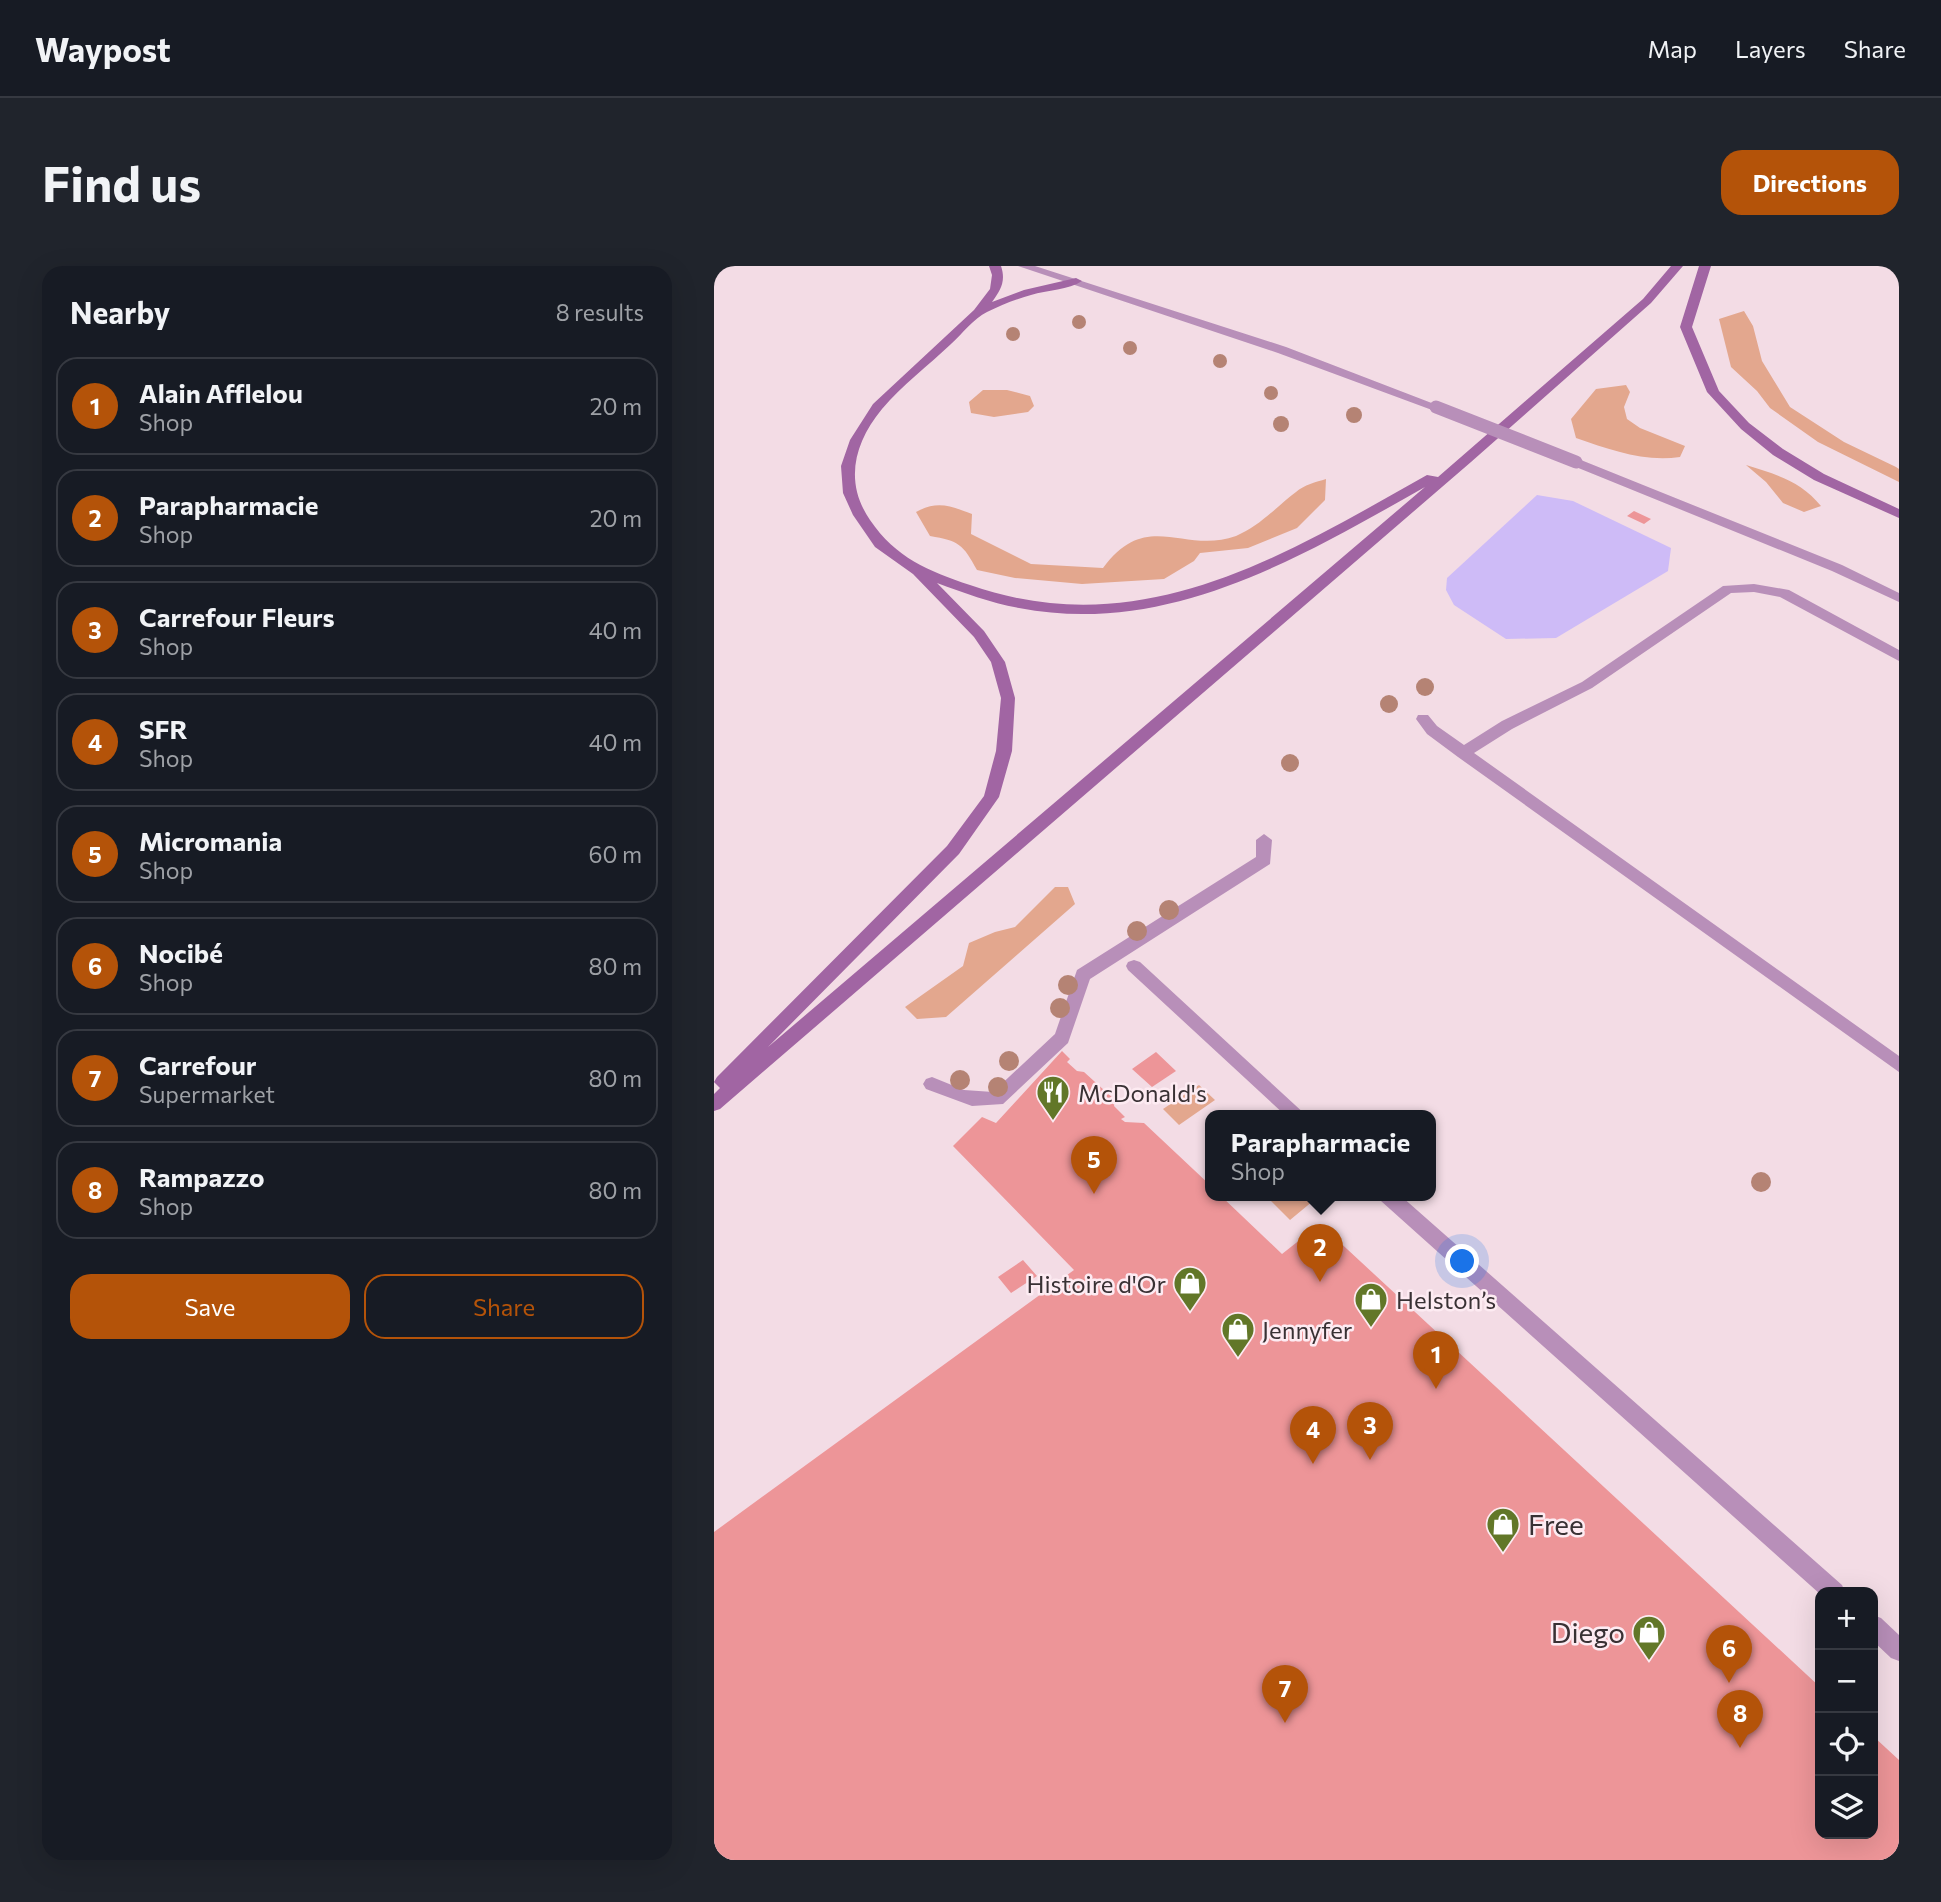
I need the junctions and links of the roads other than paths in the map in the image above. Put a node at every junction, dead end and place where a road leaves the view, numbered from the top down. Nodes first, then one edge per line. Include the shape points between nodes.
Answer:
1 (995, 266) edge
2 (1024, 266) edge
3 (1677, 266) edge
4 (1705, 266) edge
5 (1076, 281) junction
6 (978, 312) junction
7 (1466, 459) junction
8 (1899, 514) edge
9 (918, 571) junction
10 (1899, 598) edge
11 (1899, 656) edge
12 (1423, 719) dead end
13 (1463, 753) junction
14 (1264, 840) dead end
15 (1134, 966) dead end
16 (1899, 1065) edge
17 (932, 1084) dead end
18 (714, 1091) edge
19 (714, 1104) edge
20 (1291, 1110) edge
21 (1394, 1201) edge
22 (1829, 1587) edge
23 (1878, 1631) edge
24 (1899, 1650) edge

1 - 6 main road via 996,289
2 - 5 street
3 - 7 main road via 1647,301
4 - 8 main road via 1686,327 1713,392 1778,452 1819,477
5 - 6 main road via 1028,292
5 - 10 street, bridge via 1436,407 1836,568
6 - 9 main road via 877,407 856,440 847,466 850,493 859,515 880,544
7 - 9 main road via 1271,567 1178,600 1085,610 1030,606
7 - 19 main road
9 - 18 main road via 979,634 998,662 1008,698 1004,751 991,797 953,850
11 - 13 street via 1784,593 1728,589 1587,685
12 - 13 street
13 - 16 street
14 - 17 street via 1264,860 1083,975 1062,1038 997,1099 956,1096
15 - 20 street
21 - 22 street
23 - 24 street

